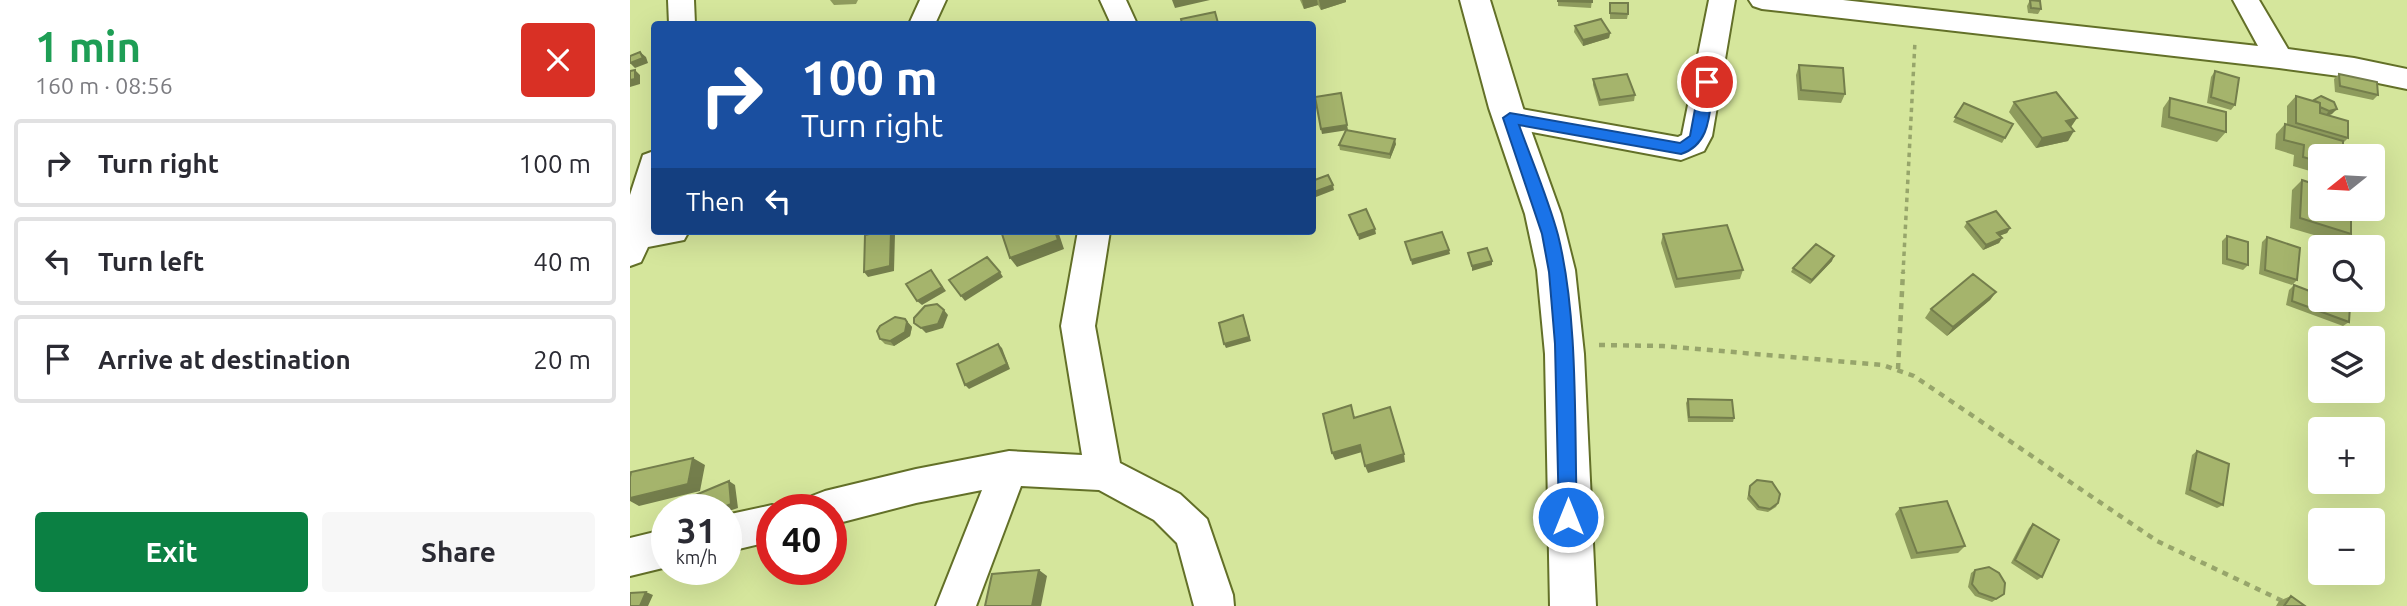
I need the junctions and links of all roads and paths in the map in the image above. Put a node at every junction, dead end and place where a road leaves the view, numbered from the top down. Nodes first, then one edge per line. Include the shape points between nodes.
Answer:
1 (681, 0) edge
2 (933, 0) edge
3 (1113, 0) edge
4 (1475, 0) edge
5 (1722, 0) edge
6 (1762, 0) edge
7 (2246, 0) edge
8 (1917, 17) junction
9 (682, 21) edge
10 (923, 21) edge
11 (1123, 21) edge
12 (2279, 58) junction
13 (2407, 79) edge
14 (1510, 118) junction
15 (651, 174) edge
16 (658, 235) edge
17 (1093, 235) edge
18 (632, 242) edge
19 (1563, 344) junction
20 (1898, 369) junction
21 (1009, 468) junction
22 (1102, 473) junction
23 (847, 503) edge
24 (651, 552) edge
25 (630, 557) edge
26 (956, 606) edge
27 (1214, 606) edge
28 (1573, 606) edge
29 (2293, 606) edge

1 - 9 street
2 - 10 street
3 - 11 street
4 - 14 street
5 - 14 street via 1697,136 1686,148
6 - 8 street
7 - 12 street
8 - 12 street
8 - 20 path
12 - 13 street
14 - 19 street via 1550,234
15 - 18 street
16 - 18 street
17 - 22 street via 1078,326
19 - 20 path via 1663,346
19 - 28 street
20 - 29 path via 2157,541
21 - 22 street
21 - 23 street
21 - 26 street
22 - 27 street via 1167,507 1193,532
24 - 25 street

